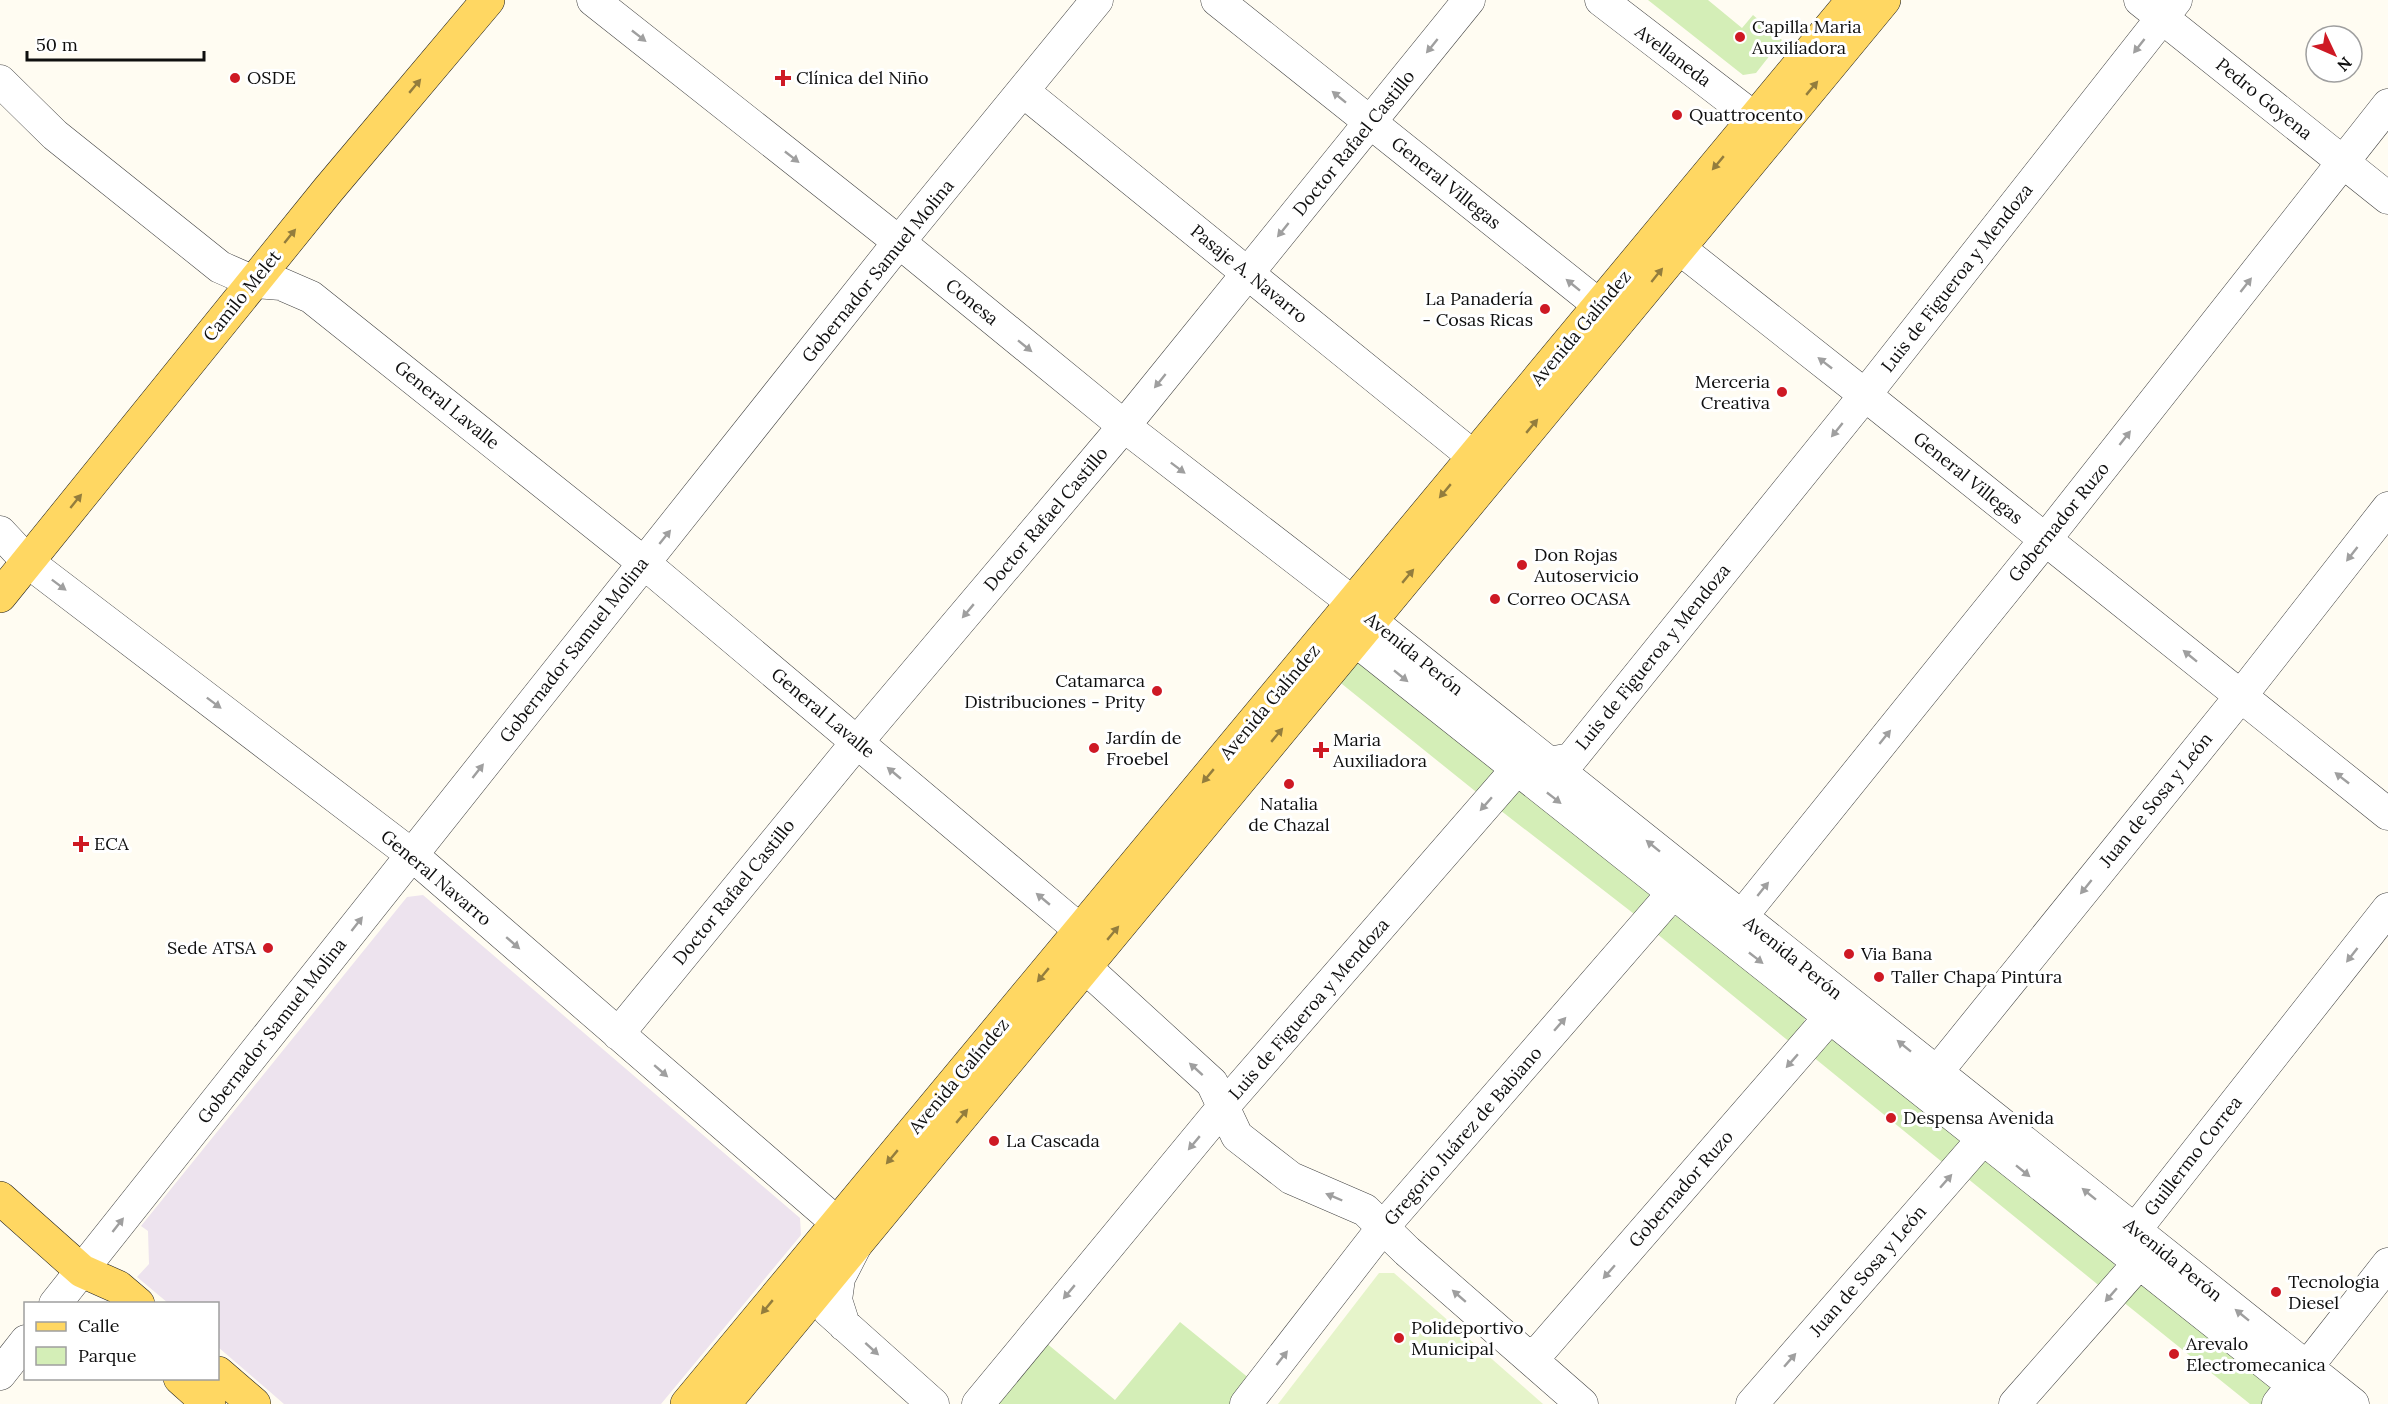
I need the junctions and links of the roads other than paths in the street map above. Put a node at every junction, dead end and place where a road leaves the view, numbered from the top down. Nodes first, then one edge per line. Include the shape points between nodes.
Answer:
1 (488, 0) edge
2 (593, 0) edge
3 (1097, 0) edge
4 (1217, 0) edge
5 (1469, 0) edge
6 (1601, 0) edge
7 (1853, 0) edge
8 (1884, 0) edge
9 (2159, 6) edge
10 (0, 81) edge
11 (1024, 92) junction
12 (2388, 105) edge
13 (1371, 122) junction
14 (1765, 126) junction
15 (2343, 162) junction
16 (2388, 198) edge
17 (1669, 241) junction
18 (899, 242) junction
19 (1249, 273) junction
20 (254, 282) junction
21 (1610, 313) junction
22 (1865, 395) junction
23 (1124, 426) junction
24 (1474, 457) junction
25 (2388, 508) edge
26 (0, 532) edge
27 (2045, 540) junction
28 (28, 562) junction
29 (644, 562) junction
30 (0, 596) edge
31 (1360, 621) junction
32 (2240, 697) junction
33 (858, 741) junction
34 (1549, 763) junction
35 (1517, 768) junction
36 (2388, 814) edge
37 (412, 855) junction
38 (1681, 884) junction
39 (2388, 909) edge
40 (1734, 925) junction
41 (1080, 930) junction
42 (1085, 967) junction
43 (1830, 1017) junction
44 (618, 1034) junction
45 (1929, 1081) junction
46 (1224, 1106) junction
47 (1983, 1139) junction
48 (0, 1198) edge
49 (1384, 1226) junction
50 (2135, 1230) junction
51 (848, 1232) junction
52 (2139, 1263) junction
53 (2388, 1264) edge
54 (81, 1271) junction
55 (812, 1297) junction
56 (57, 1302) edge
57 (96, 1302) edge
58 (136, 1302) edge
59 (844, 1325) junction
60 (24, 1344) edge
61 (1532, 1360) junction
62 (0, 1374) edge
63 (219, 1374) edge
64 (182, 1380) edge
65 (2299, 1390) edge
66 (209, 1404) edge
67 (254, 1404) edge
68 (687, 1404) edge
69 (724, 1404) edge
70 (933, 1404) edge
71 (978, 1404) edge
72 (1246, 1404) edge
73 (1582, 1404) edge
74 (1752, 1404) edge
75 (2015, 1404) edge
76 (2353, 1404) edge

20 -> 1 main road, Camilo Melet
2 -> 18 street, Conesa
3 - 11 street, Gobernador Samuel Molina
13 -> 4 street, General Villegas
5 -> 13 street, Doctor Rafael Castillo
6 - 14 street, Avellaneda
7 - 14 main road, Avenida Galíndez
14 -> 8 main road, Avenida Galíndez
9 - 15 street, Pedro Goyena
9 -> 22 street, Luis de Figueroa y Mendoza
10 - 20 street, General Lavalle via 55,135 220,267
11 - 18 street, Gobernador Samuel Molina
11 - 19 street, Pasaje A. Navarro
12 - 15 street, Gobernador Ruzo
13 -> 19 street, Doctor Rafael Castillo
21 -> 13 street, General Villegas
14 - 17 main road, Avenida Galíndez
15 - 16 street, Pedro Goyena
27 -> 15 street, Gobernador Ruzo
17 - 21 main road, Avenida Galíndez
22 -> 17 street, General Villegas
18 -> 23 street, Conesa
29 -> 18 street, Gobernador Samuel Molina
19 -> 23 street, Doctor Rafael Castillo
19 - 24 street, Pasaje A. Navarro
28 -> 20 main road, Camilo Melet
20 - 29 street, General Lavalle via 281,284 311,297
21 - 24 main road, Avenida Galíndez
31 -> 21 main road, Avenida Galíndez
22 - 27 street, General Villegas
22 -> 34 street, Luis de Figueroa y Mendoza via 1571,759
23 -> 31 street, Conesa
23 -> 33 street, Doctor Rafael Castillo
24 -> 31 main road, Avenida Galíndez
25 -> 32 street, Juan de Sosa y León
26 - 28 street, General Navarro
32 -> 27 street, General Villegas
40 -> 27 street, Gobernador Ruzo
28 - 30 main road, Camilo Melet
28 -> 37 street, General Navarro
29 - 33 street, General Lavalle
37 -> 29 street, Gobernador Samuel Molina
31 - 34 street, Avenida Perón
31 -> 35 street, Avenida Perón
31 -> 41 main road, Avenida Galíndez
42 -> 31 main road, Avenida Galíndez
36 -> 32 street, General Villegas
32 -> 45 street, Juan de Sosa y León
41 -> 33 street, General Lavalle
33 - 44 street, Doctor Rafael Castillo
34 - 35 street, Luis de Figueroa y Mendoza
38 -> 34 street, Avenida Perón
35 -> 38 street, Avenida Perón
35 -> 46 street, Luis de Figueroa y Mendoza
37 -> 44 street, General Navarro
54 -> 37 street, Gobernador Samuel Molina
38 - 40 street, Avenida Perón
49 -> 38 street, Gregorio Juárez de Babiano
39 -> 50 street, Guillermo Correa
40 -> 43 street, Avenida Perón
45 -> 40 street, Avenida Perón
41 - 42 street
41 -> 51 main road, Avenida Galíndez
46 -> 42 street via 1212,1083
51 -> 42 main road, Avenida Galíndez
43 - 45 street, Avenida Perón
43 -> 61 street, Gobernador Ruzo
44 -> 51 street, General Navarro
45 - 47 street, Avenida Perón
50 -> 45 street, Avenida Perón
49 -> 46 street via 1365,1210 1291,1178 1237,1136
46 -> 71 street, Luis de Figueroa y Mendoza
47 -> 52 street, Avenida Perón
74 -> 47 street, Juan de Sosa y León
48 - 54 main road
61 -> 49 street via 1407,1251
72 -> 49 street, Gregorio Juárez de Babiano
50 - 52 street, Guillermo Correa
65 -> 50 street, Avenida Perón
51 - 55 main road, Avenida Galíndez
51 - 59 street via 836,1300
51 -> 68 main road, Avenida Galíndez
52 - 65 street, Avenida Perón
52 -> 75 street
53 - 65 street
54 - 56 street, Gobernador Samuel Molina
54 - 57 main road
54 - 58 main road via 118,1287
55 - 59 street
55 - 69 main road, Avenida Galíndez
59 -> 70 street
60 - 62 street
61 - 73 street
63 - 67 main road
64 - 66 main road
65 - 76 street, Avenida Perón

